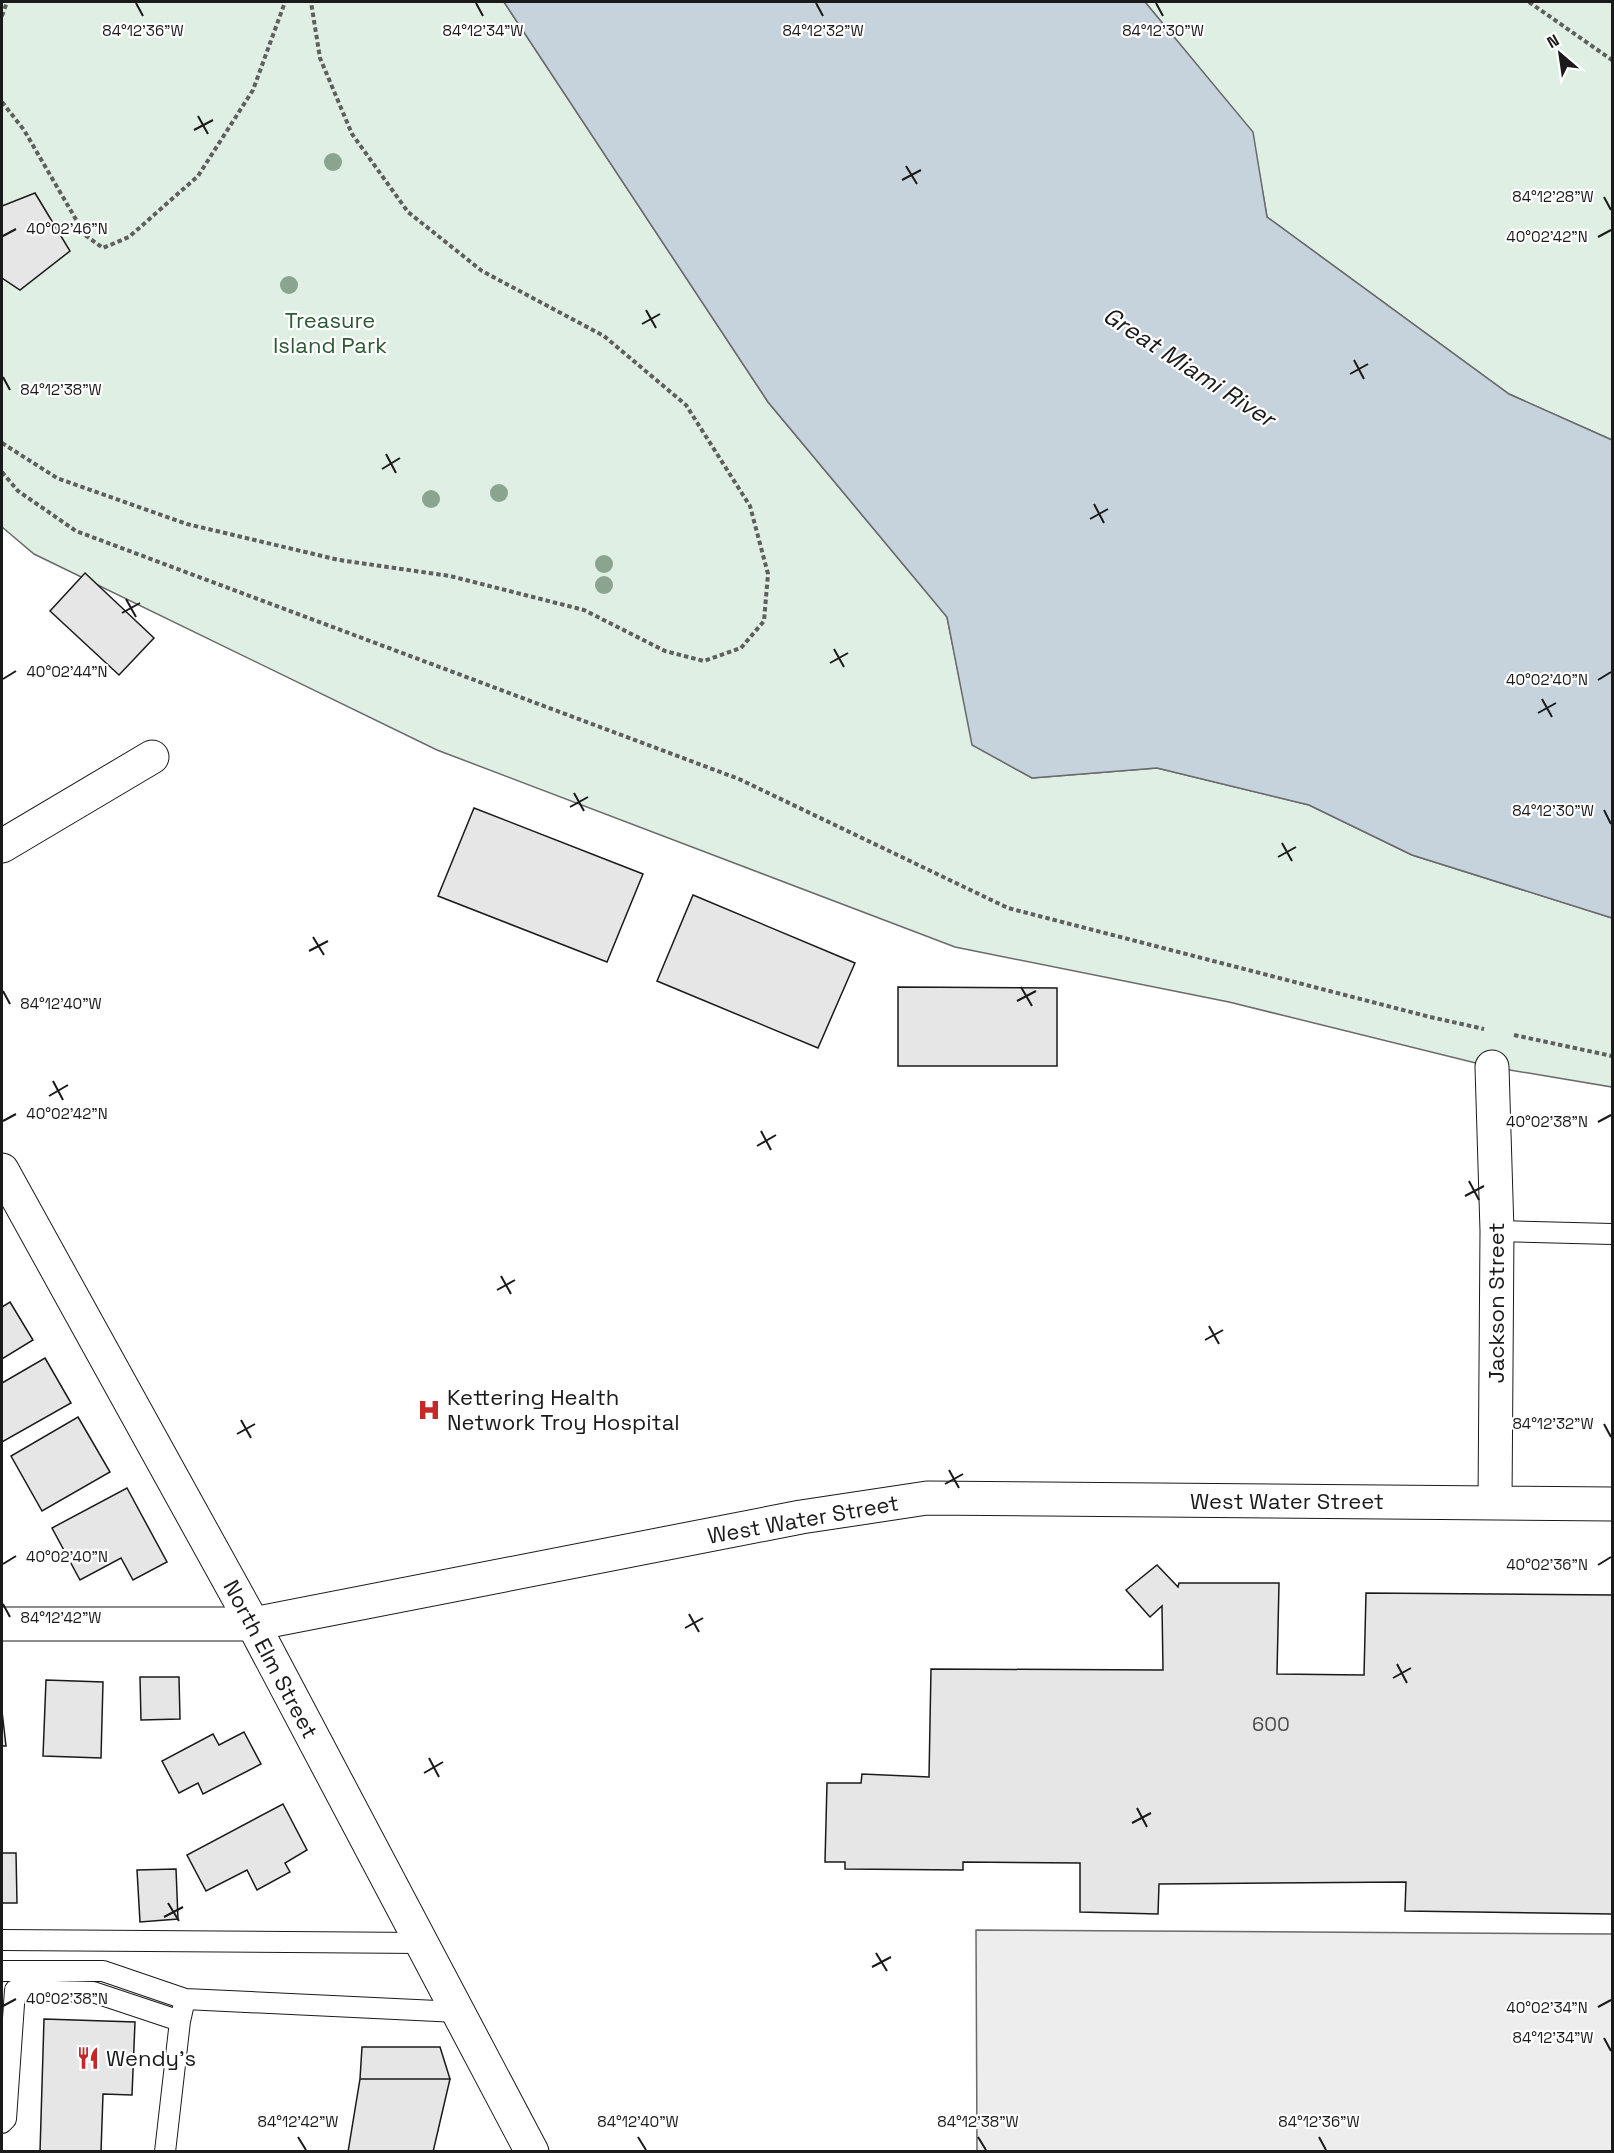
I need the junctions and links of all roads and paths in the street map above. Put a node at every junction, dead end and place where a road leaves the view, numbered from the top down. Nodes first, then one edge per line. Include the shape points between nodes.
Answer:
1 (7, 2) edge
2 (285, 2) edge
3 (311, 2) edge
4 (1529, 2) edge
5 (2, 16) edge
6 (1612, 60) edge
7 (2, 102) edge
8 (2, 443) edge
9 (2, 472) edge
10 (152, 757) dead end
11 (2, 846) edge
12 (1487, 1029) dead end
13 (1510, 1034) dead end
14 (1612, 1056) edge
15 (1492, 1067) dead end
16 (2, 1170) edge
17 (1497, 1231) junction
18 (1612, 1234) edge
19 (1495, 1503) junction
20 (1612, 1504) edge
21 (2, 1624) edge
22 (253, 1624) junction
23 (2, 1940) edge
24 (422, 1943) junction
25 (2, 1971) edge
26 (186, 1999) junction
27 (458, 2012) junction
28 (180, 2021) junction
29 (2, 2123) edge
30 (165, 2151) edge
31 (532, 2151) edge

1 - 5 path
2 - 7 path via 252,90 198,177 129,237 103,248 85,236 24,130
3 - 8 path via 320,58 352,134 408,212 482,271 604,336 686,405 750,507 768,574 764,621 741,648 704,661 665,651 584,609 450,576 339,560 187,524 57,478
4 - 6 path
9 - 12 path via 18,491 76,531 739,778 1008,908
10 - 11 street
13 - 14 path
15 - 17 street, Jackson Street
16 - 22 street, North Elm Street
17 - 18 lane
17 - 19 street, Jackson Street
19 - 20 street, West Water Street
19 - 22 street, West Water Street via 927,1498 801,1517
21 - 22 street, West Water Street
22 - 24 street, North Elm Street
23 - 24 lane
24 - 27 street, North Elm Street
25 - 26 lane via 103,1971
26 - 27 lane
26 - 28 lane
27 - 31 street, North Elm Street
28 - 29 lane via 93,1992 15,1990 6,2119
28 - 30 lane

